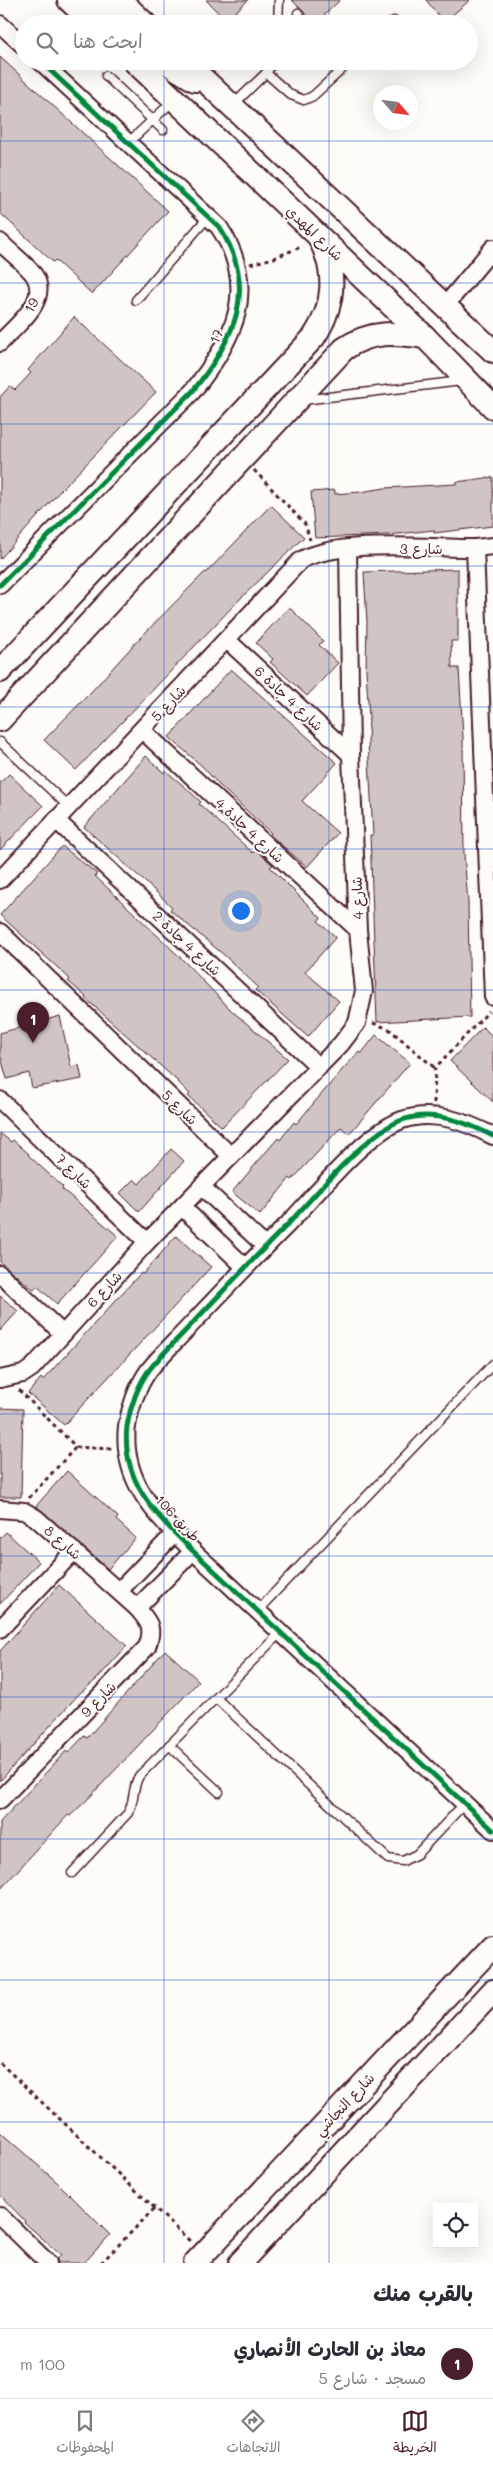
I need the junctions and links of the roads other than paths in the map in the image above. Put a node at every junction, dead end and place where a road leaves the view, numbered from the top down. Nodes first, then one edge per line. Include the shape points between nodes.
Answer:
1 (120, 0) edge
2 (279, 0) edge
3 (83, 13) edge
4 (113, 15) edge
5 (135, 15) edge
6 (278, 15) edge
7 (0, 24) edge
8 (15, 38) edge
9 (50, 70) edge
10 (143, 70) edge
11 (177, 70) edge
12 (193, 70) edge
13 (268, 70) edge
14 (341, 70) edge
15 (266, 73) junction
16 (106, 76) dead end
17 (208, 84) junction
18 (174, 99) junction
19 (232, 106) junction
20 (152, 120) junction
21 (163, 130) dead end
22 (129, 142) junction
23 (209, 216) junction
24 (320, 239) junction
25 (0, 242) edge
26 (493, 248) edge
27 (136, 300) dead end
28 (445, 306) junction
29 (425, 338) junction
30 (0, 343) edge
31 (493, 351) edge
32 (467, 380) junction
33 (296, 401) junction
34 (493, 407) edge
35 (493, 546) edge
36 (348, 548) junction
37 (475, 548) junction
38 (0, 585) edge
39 (226, 640) junction
40 (0, 671) edge
41 (0, 720) edge
42 (142, 730) junction
43 (0, 742) edge
44 (351, 755) junction
45 (68, 806) junction
46 (56, 820) junction
47 (0, 880) edge
48 (492, 914) edge
49 (358, 930) junction
50 (0, 932) edge
51 (493, 997) edge
52 (319, 1067) junction
53 (0, 1100) edge
54 (493, 1136) edge
55 (232, 1156) junction
56 (202, 1187) junction
57 (182, 1207) junction
58 (147, 1242) junction
59 (265, 1246) junction
60 (245, 1266) junction
61 (0, 1274) edge
62 (63, 1334) junction
63 (493, 1364) edge
64 (3, 1378) edge
65 (0, 1509) edge
66 (175, 1533) junction
67 (74, 1551) junction
68 (193, 1551) junction
69 (119, 1591) junction
70 (138, 1608) junction
71 (257, 1610) junction
72 (0, 1629) edge
73 (281, 1632) junction
74 (216, 1698) junction
75 (169, 1745) junction
76 (219, 1792) dead end
77 (0, 1800) edge
78 (464, 1804) junction
79 (493, 1830) edge
80 (72, 1872) dead end
81 (493, 1946) edge
82 (493, 1991) edge
83 (404, 2040) junction
84 (426, 2064) junction
85 (371, 2075) junction
86 (392, 2100) junction
87 (0, 2216) edge
88 (199, 2258) edge
89 (48, 2263) edge
90 (240, 2263) edge

1 - 5 main road
2 - 6 lane
3 - 4 main road via 100,4
7 - 8 street
9 - 22 street, 17
10 - 18 main road, شارع المهدي
11 - 17 main road
12 - 17 main road
13 - 15 lane
14 - 15 lane via 313,96 304,100 291,95
15 - 19 lane
16 - 20 lane
17 - 19 main road
18 - 20 lane
18 - 24 main road, شارع المهدي
19 - 28 main road
20 - 21 lane
20 - 22 lane
22 - 23 street, 17
23 - 27 lane
23 - 38 street, 17 via 231,245 240,290 229,339 216,362 192,392
24 - 29 main road, شارع المهدي
24 - 40 main road via 330,261 332,287 327,313 314,337
25 - 30 street, 19 via 34,276 38,295 29,311
26 - 28 street
28 - 31 main road
29 - 32 main road, شارع المهدي
29 - 33 main road via 384,333 353,343
32 - 33 lane
32 - 34 main road, شارع المهدي
33 - 41 main road
35 - 37 street, شارع 3
36 - 37 street, شارع 3
36 - 39 street, شارع 5 via 315,553 300,560
36 - 44 street, شارع 4
37 - 48 street
39 - 42 street, شارع 5
39 - 44 street, شارع 4 جادة 6
42 - 45 street, شارع 5
42 - 49 street, شارع 4 جادة 4
43 - 45 lane
44 - 49 street, شارع 4
45 - 46 street, شارع 5
46 - 47 street, شارع 5
46 - 52 street, شارع 4 جادة 2
48 - 51 street
49 - 52 street, شارع 4 via 364,991 359,1017 341,1044
50 - 55 street, شارع 5
52 - 55 street, شارع 4
53 - 58 street, شارع 7
54 - 59 street, طريق 106 via 454,1119 403,1120 361,1148
55 - 56 street, شارع 4
56 - 57 street, شارع 6
56 - 59 street
57 - 58 street, شارع 6
57 - 60 street
58 - 62 street, شارع 6
59 - 60 street, طريق 106
60 - 66 street, طريق 106 via 149,1370 135,1395 128,1426 133,1478 150,1506
61 - 62 street
62 - 64 street, شارع 6 via 32,1368 23,1374
63 - 71 lane
65 - 67 street, شارع 8 via 18,1510 36,1518
66 - 68 street, طريق 106
66 - 69 street, طريق 106
67 - 69 street, شارع 8
67 - 72 street
68 - 70 street, طريق 106
68 - 71 street, طريق 106
69 - 70 street, شارع 9
70 - 77 street, شارع 9 via 152,1634 147,1647
71 - 73 street, طريق 106
73 - 74 lane
73 - 78 street, طريق 106
74 - 75 lane
74 - 78 lane via 388,1860 403,1861 417,1854
75 - 76 lane
75 - 80 lane via 136,1782 128,1813
78 - 79 street, طريق 106
81 - 83 main road, شارع النجاشي
82 - 84 main road
83 - 84 main road via 402,2046 408,2059
83 - 85 main road, شارع النجاشي
84 - 86 main road
85 - 86 main road via 389,2084
85 - 88 main road, شارع النجاشي
86 - 90 main road
87 - 89 street

